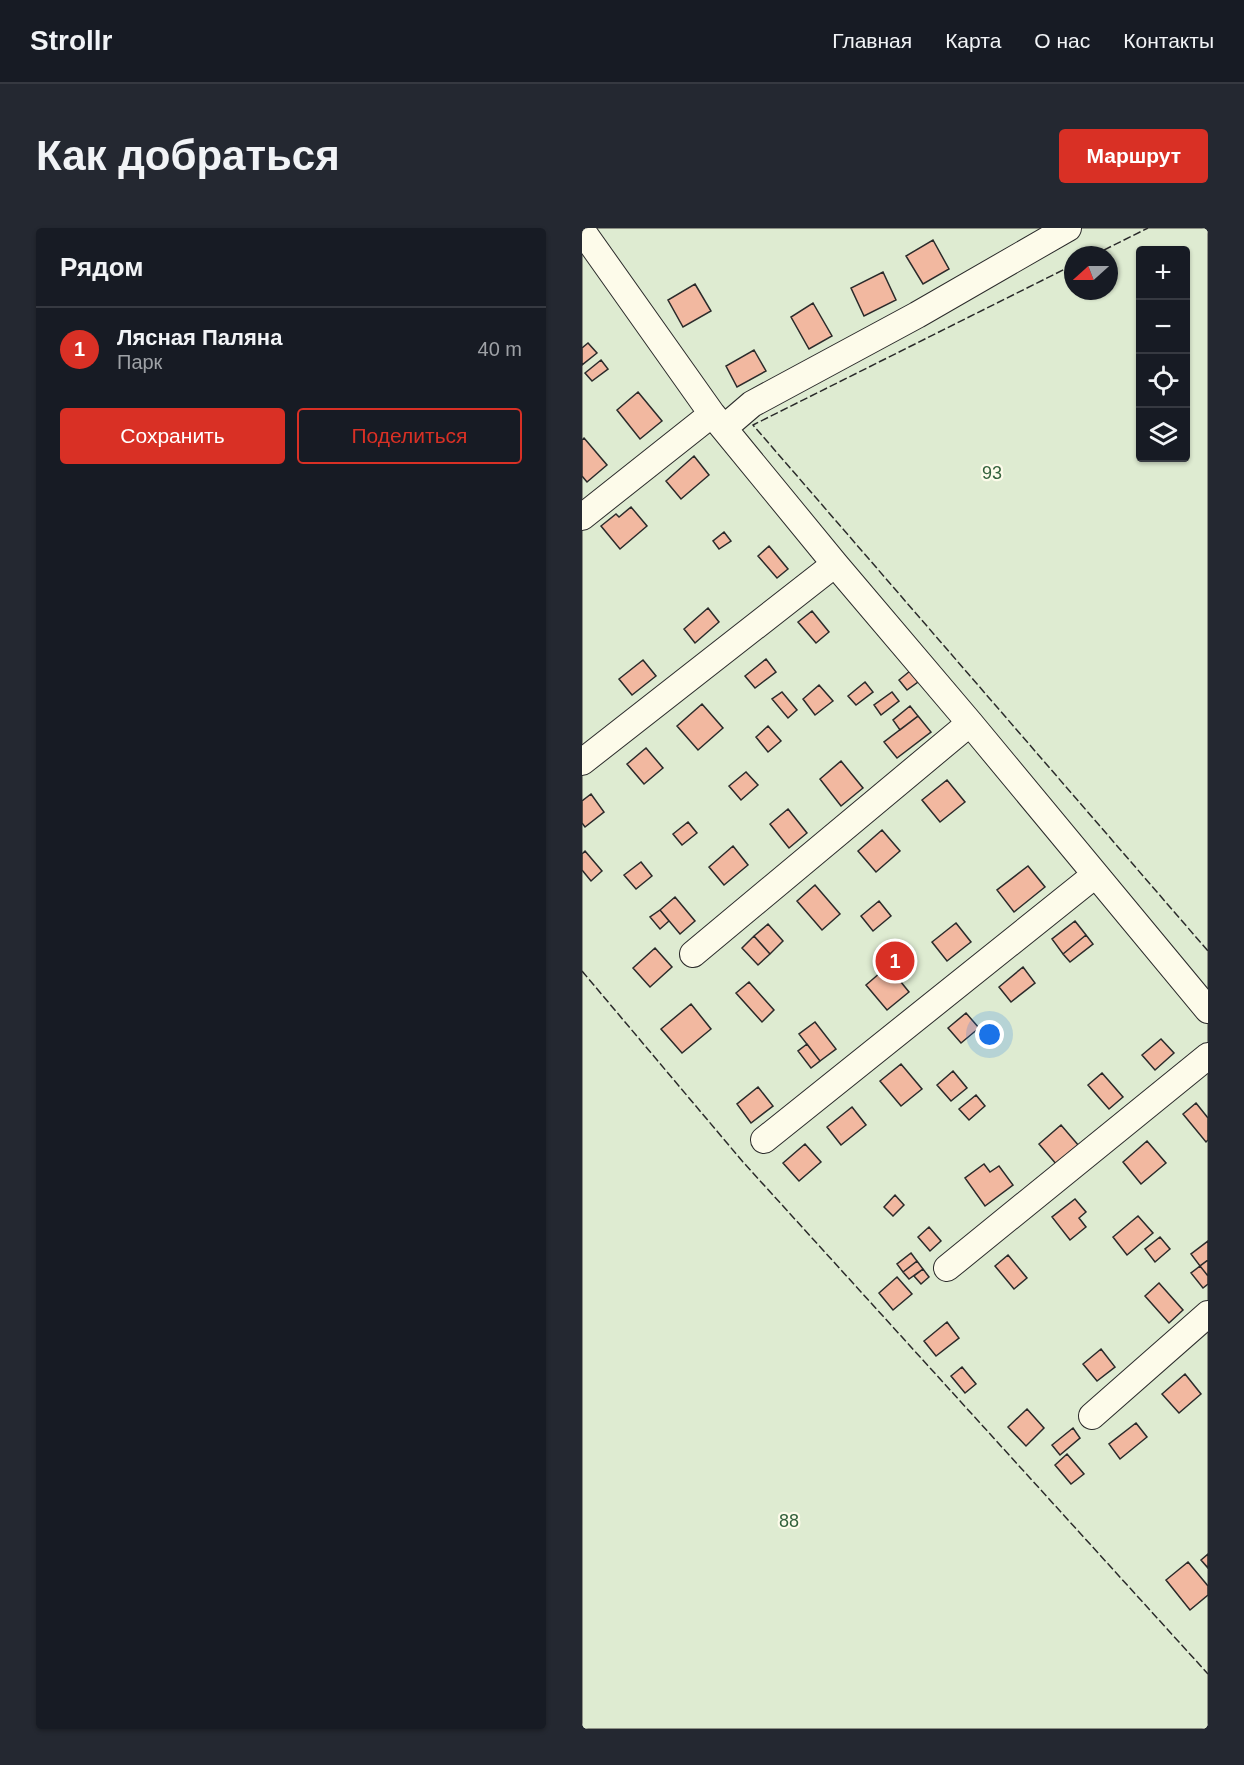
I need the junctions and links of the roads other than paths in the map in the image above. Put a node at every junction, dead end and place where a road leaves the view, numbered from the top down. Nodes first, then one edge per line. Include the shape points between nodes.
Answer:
1 (586, 228) edge
2 (1068, 228) edge
3 (582, 233) edge
4 (718, 421) junction
5 (582, 517) edge
6 (835, 564) junction
7 (970, 723) junction
8 (582, 762) edge
9 (1095, 875) junction
10 (693, 954) dead end
11 (1208, 1010) edge
12 (1208, 1056) edge
13 (764, 1140) dead end
14 (947, 1268) dead end
15 (1208, 1314) edge
16 (1092, 1416) dead end

1 - 3 street
2 - 4 street via 917,315
3 - 4 street
4 - 5 street
4 - 6 street
6 - 7 street
6 - 8 street
7 - 9 street
7 - 10 street
9 - 11 street
9 - 13 street
12 - 14 street
15 - 16 street

